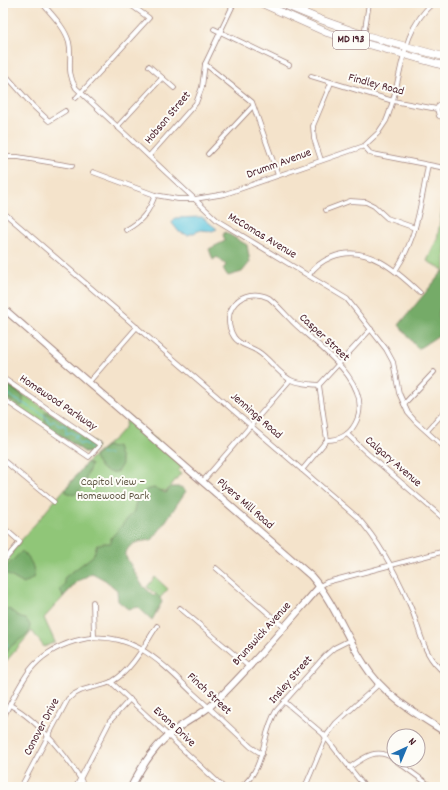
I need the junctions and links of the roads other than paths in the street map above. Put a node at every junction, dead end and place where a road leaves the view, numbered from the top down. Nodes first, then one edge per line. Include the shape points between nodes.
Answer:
1 (42, 3) edge
2 (128, 3) edge
3 (234, 3) edge
4 (261, 3) edge
5 (280, 3) edge
6 (368, 3) edge
7 (433, 3) edge
8 (214, 29) dead end
9 (220, 32) junction
10 (364, 35) junction
11 (406, 46) junction
12 (404, 54) junction
13 (445, 57) edge
14 (205, 64) junction
15 (289, 65) dead end
16 (149, 66) dead end
17 (445, 66) edge
18 (3, 72) edge
19 (311, 76) dead end
20 (162, 78) junction
21 (331, 83) junction
22 (174, 88) dead end
23 (81, 93) junction
24 (76, 98) dead end
25 (393, 101) junction
26 (445, 103) edge
27 (253, 106) junction
28 (437, 109) junction
29 (65, 111) dead end
30 (445, 118) edge
31 (118, 127) junction
32 (364, 146) junction
33 (208, 154) dead end
34 (149, 156) junction
35 (3, 157) edge
36 (321, 160) junction
37 (428, 165) junction
38 (72, 166) dead end
39 (445, 168) edge
40 (93, 172) dead end
41 (278, 175) junction
42 (155, 195) junction
43 (195, 199) junction
44 (326, 210) dead end
45 (3, 212) edge
46 (415, 228) junction
47 (126, 230) dead end
48 (395, 271) junction
49 (309, 275) junction
50 (420, 293) dead end
51 (3, 308) edge
52 (138, 327) junction
53 (371, 329) junction
54 (339, 364) junction
55 (434, 372) dead end
56 (3, 378) edge
57 (290, 380) junction
58 (89, 382) junction
59 (319, 385) junction
60 (3, 399) edge
61 (404, 404) junction
62 (445, 411) edge
63 (250, 425) junction
64 (427, 431) junction
65 (347, 434) junction
66 (328, 440) junction
67 (445, 448) edge
68 (3, 460) edge
69 (302, 470) junction
70 (203, 480) junction
71 (54, 502) dead end
72 (445, 520) edge
73 (3, 527) edge
74 (445, 551) edge
75 (3, 562) edge
76 (390, 566) junction
77 (216, 568) dead end
78 (321, 588) junction
79 (93, 602) dead end
80 (180, 608) dead end
81 (157, 626) dead end
82 (284, 627) junction
83 (94, 637) junction
84 (350, 640) junction
85 (142, 648) junction
86 (248, 666) junction
87 (445, 673) edge
88 (111, 682) junction
89 (379, 684) junction
90 (130, 699) junction
91 (284, 701) junction
92 (10, 705) junction
93 (209, 708) junction
94 (3, 718) edge
95 (445, 732) edge
96 (168, 735) junction
97 (47, 737) junction
98 (325, 737) junction
99 (262, 754) junction
100 (386, 754) edge
101 (349, 768) junction
102 (405, 768) edge
103 (80, 779) junction
104 (22, 787) edge
105 (76, 787) edge
106 (85, 787) edge
107 (131, 787) edge
108 (223, 787) edge
109 (241, 787) edge
110 (305, 787) edge
111 (365, 787) edge
112 (432, 787) edge

1 - 23 street, McComas Avenue via 66,34 70,50 69,71 73,83
2 - 23 street via 148,18
3 - 9 street, Hobson Street
4 - 12 main road, MD 193 via 328,33
5 - 10 main road, MD 193 via 319,20
6 - 10 street
7 - 11 street, Drumm Avenue via 417,20
8 - 9 street
9 - 14 street, Hobson Street
9 - 15 street
10 - 11 main road, MD 193
11 - 12 street, Drumm Avenue
11 - 13 main road, MD 193
12 - 17 main road, MD 193
12 - 25 street, Drumm Avenue
14 - 27 street via 247,97
14 - 34 street, Hobson Street via 202,87 196,104
16 - 20 street
18 - 29 street via 49,121
19 - 21 street, Findley Road
20 - 22 street
20 - 31 street
21 - 25 street, Findley Road
21 - 36 street via 313,126 314,139
23 - 24 street
23 - 31 street, McComas Avenue
25 - 28 street, Findley Road
25 - 32 street, Drumm Avenue via 383,127
26 - 28 street
27 - 33 street
27 - 41 street
28 - 30 street via 440,116
31 - 34 street, McComas Avenue
32 - 36 street, Drumm Avenue
32 - 37 street via 373,154
34 - 43 street, McComas Avenue
35 - 38 street via 24,157
36 - 41 street, Drumm Avenue
37 - 39 street
37 - 46 street
40 - 42 street, Drumm Avenue
41 - 43 street, Drumm Avenue via 225,194
42 - 43 street, Drumm Avenue
42 - 47 street via 147,214
43 - 49 street, McComas Avenue via 228,228
44 - 46 street via 350,202 366,202 387,218
45 - 52 street, Jennings Road
46 - 48 street via 406,253
48 - 49 street via 362,253 352,252 324,260 314,267
48 - 50 street
49 - 53 street, McComas Avenue via 347,299
51 - 58 street, Plyers Mill Road
52 - 58 street
52 - 63 street, Jennings Road
53 - 54 street
53 - 61 street, McComas Avenue via 393,362 399,393
54 - 57 street, Casper Street via 269,298 250,294 236,301 229,315 228,324 231,331 240,343 259,352
54 - 59 street
54 - 65 street, Casper Street via 353,385 359,404 357,419
55 - 61 street
56 - 60 street, Homewood Parkway via 100,446 89,458
57 - 59 street
57 - 63 street
58 - 70 street, Plyers Mill Road
59 - 66 street
61 - 64 street, McComas Avenue via 415,421
62 - 64 street
63 - 69 street, Jennings Road
63 - 70 street
64 - 67 street, McComas Avenue
65 - 66 street via 337,440
65 - 72 street, Calgary Avenue
66 - 69 street
68 - 71 street
69 - 76 street, Jennings Road via 362,523 384,553
70 - 78 street, Plyers Mill Road via 296,562
73 - 75 street via 20,542
74 - 76 street, Brunswick Avenue
76 - 78 street, Brunswick Avenue via 327,582
76 - 87 street, Jennings Road via 417,621 426,651 437,667
77 - 82 street
78 - 82 street, Brunswick Avenue
78 - 84 street, Plyers Mill Road via 328,592 330,602
79 - 83 street
80 - 86 street
81 - 85 street, Conover Drive
82 - 86 street, Brunswick Avenue
83 - 85 street, Finch Street via 121,640
83 - 92 street, Finch Street via 65,644 42,658 30,670
84 - 89 street, Plyers Mill Road via 364,666
84 - 91 street, Insley Street via 325,656
85 - 88 street, Conover Drive via 124,672
85 - 93 street, Finch Street via 166,666
86 - 93 street, Brunswick Avenue
88 - 90 street, Evans Drive
88 - 97 street, Conover Drive via 87,687 73,695 62,708
89 - 95 street, Plyers Mill Road via 402,704
89 - 98 street via 336,723
90 - 96 street, Evans Drive
90 - 103 street via 110,721
91 - 98 street
91 - 99 street, Insley Street via 270,721
92 - 94 street, Finch Street
92 - 97 street
93 - 96 street, Brunswick Avenue
93 - 99 street, Finch Street
96 - 107 street, Brunswick Avenue via 145,761
96 - 108 street, Evans Drive
97 - 103 street
97 - 104 street, Conover Drive
98 - 101 street
98 - 110 street
99 - 109 street, Insley Street via 253,775
100 - 101 street via 374,753
101 - 111 street
102 - 112 street
103 - 105 street
103 - 106 street

